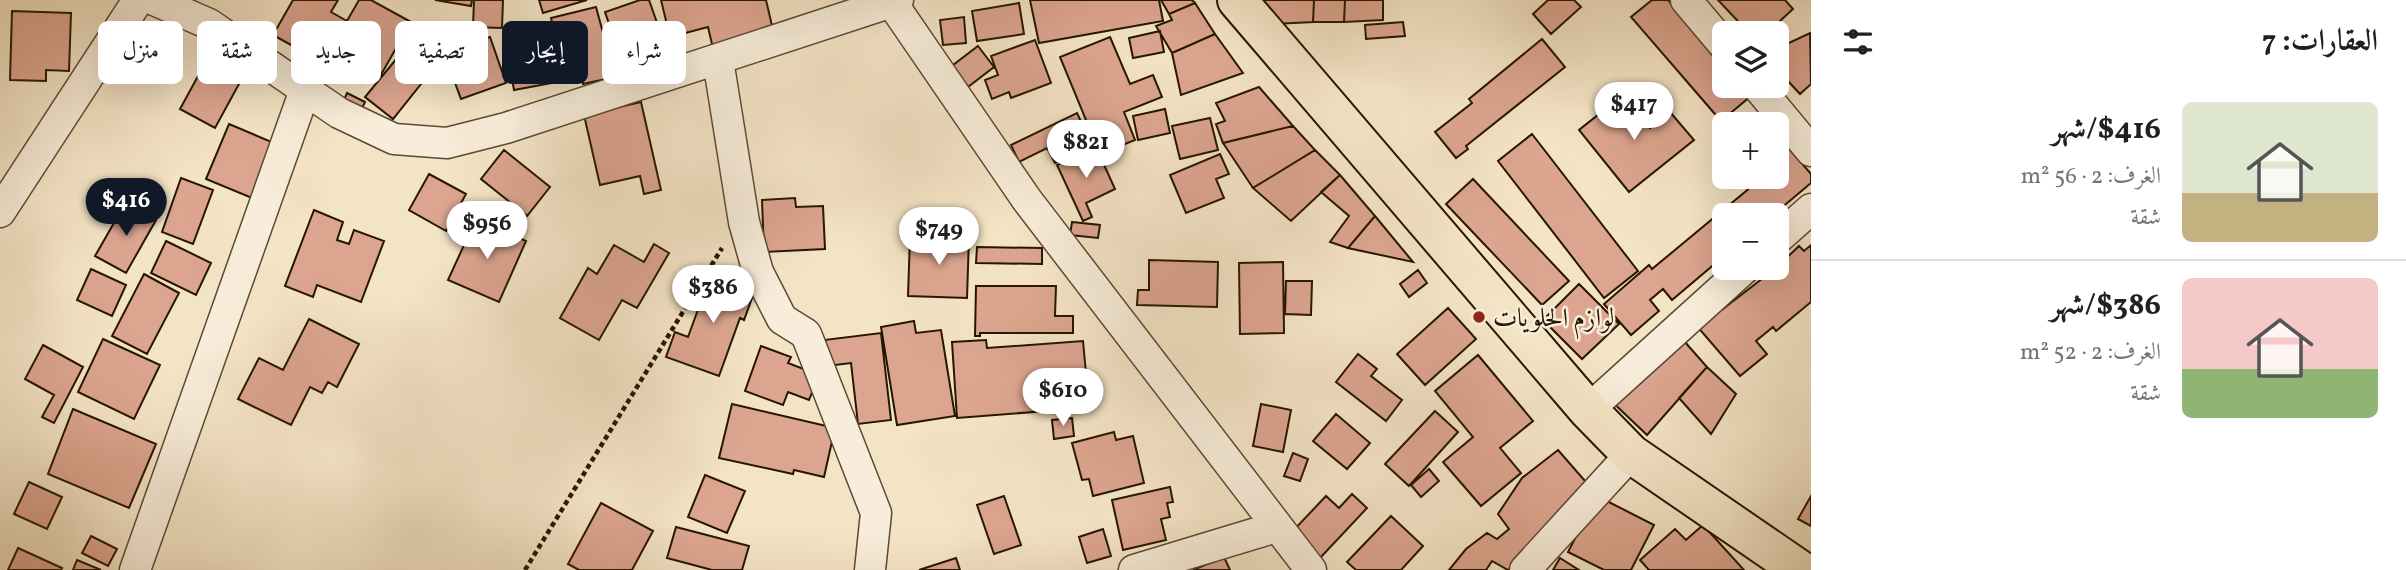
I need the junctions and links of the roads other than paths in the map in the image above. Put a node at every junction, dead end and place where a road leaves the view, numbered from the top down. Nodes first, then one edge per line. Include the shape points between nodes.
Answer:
1 (138, 0) edge
2 (154, 0) edge
3 (1237, 0) edge
4 (1686, 0) edge
5 (893, 1) edge
6 (1712, 31) edge
7 (719, 60) junction
8 (305, 90) junction
9 (1767, 98) edge
10 (1811, 151) edge
11 (1811, 209) edge
12 (0, 212) edge
13 (1789, 228) edge
14 (1732, 280) edge
15 (1588, 410) junction
16 (1631, 454) junction
17 (1276, 527) junction
18 (135, 570) edge
19 (870, 570) edge
20 (1134, 570) edge
21 (1311, 570) edge
22 (1525, 570) edge
23 (1800, 570) edge

1 - 12 street
2 - 8 street via 209,24
3 - 15 main road
4 - 6 street
5 - 7 street
5 - 17 street via 1027,200
7 - 8 street via 506,128 447,142 394,139 339,113
7 - 19 street via 744,222 758,272 782,319 806,334 876,513
8 - 18 street
9 - 10 street
11 - 13 street
14 - 15 street
15 - 16 main road
16 - 22 street
16 - 23 main road
17 - 20 street
17 - 21 street

